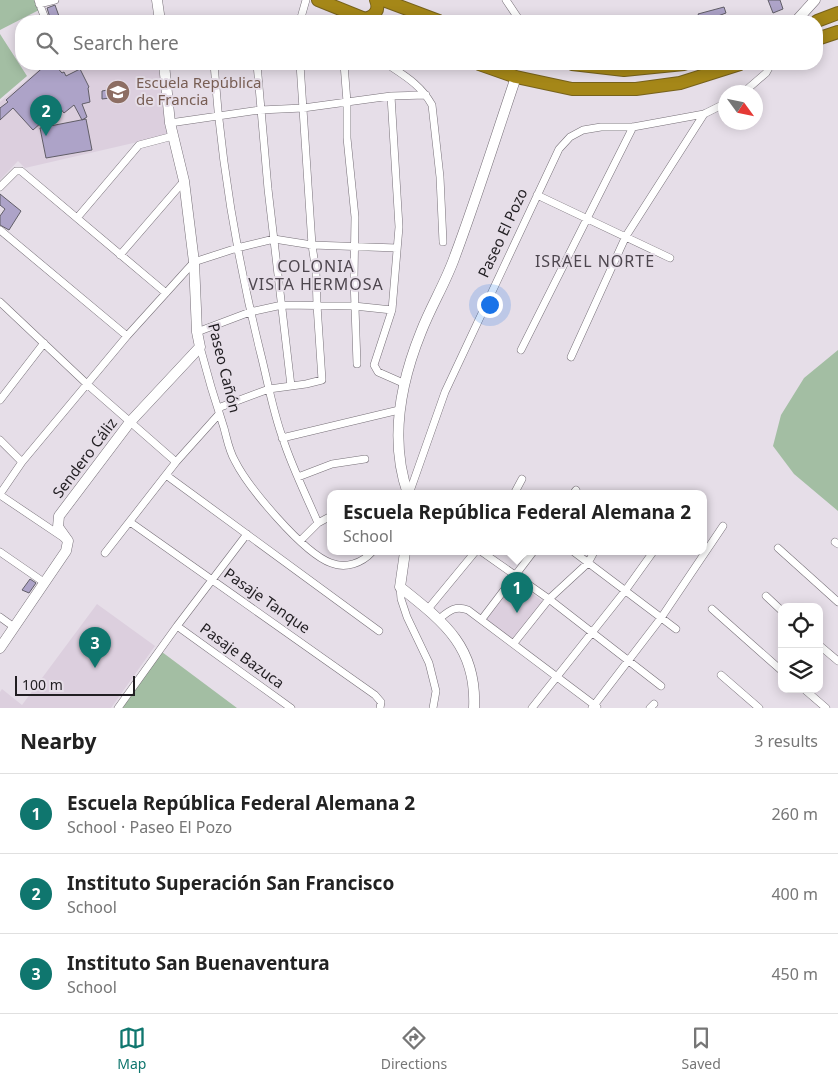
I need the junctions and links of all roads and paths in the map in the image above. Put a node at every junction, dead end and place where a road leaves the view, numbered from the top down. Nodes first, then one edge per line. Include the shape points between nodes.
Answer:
1 (55, 0) edge
2 (158, 0) edge
3 (306, 0) edge
4 (318, 0) edge
5 (376, 0) edge
6 (383, 0) edge
7 (506, 0) edge
8 (815, 0) edge
9 (39, 2) edge
10 (838, 14) edge
11 (44, 15) edge
12 (158, 15) edge
13 (302, 15) edge
14 (355, 15) edge
15 (374, 15) edge
16 (423, 15) edge
17 (516, 15) edge
18 (801, 15) edge
19 (823, 20) edge
20 (838, 32) edge
21 (823, 37) edge
22 (165, 70) edge
23 (214, 70) edge
24 (257, 70) edge
25 (300, 70) edge
26 (344, 70) edge
27 (396, 70) edge
28 (496, 70) edge
29 (721, 70) edge
30 (768, 70) edge
31 (516, 77) junction
32 (752, 85) edge
33 (426, 95) junction
34 (391, 96) junction
35 (347, 102) junction
36 (718, 107) edge
37 (303, 108) junction
38 (260, 110) junction
39 (704, 114) junction
40 (218, 116) junction
41 (170, 123) junction
42 (633, 127) junction
43 (173, 136) junction
44 (184, 181) junction
45 (0, 187) edge
46 (537, 195) junction
47 (78, 218) junction
48 (588, 218) junction
49 (0, 230) edge
50 (626, 236) junction
51 (274, 239) junction
52 (443, 242) dead end
53 (312, 245) junction
54 (354, 246) junction
55 (237, 248) junction
56 (397, 248) junction
57 (120, 255) junction
58 (670, 258) dead end
59 (194, 262) junction
60 (166, 292) junction
61 (0, 302) edge
62 (282, 305) junction
63 (317, 305) junction
64 (354, 306) junction
65 (392, 310) junction
66 (250, 312) junction
67 (197, 332) junction
68 (127, 336) junction
69 (44, 343) junction
70 (200, 347) junction
71 (521, 350) dead end
72 (571, 357) dead end
73 (357, 364) dead end
74 (403, 383) junction
75 (88, 385) junction
76 (291, 386) junction
77 (269, 389) junction
78 (0, 400) edge
79 (399, 410) junction
80 (218, 411) junction
81 (130, 422) junction
82 (282, 438) junction
83 (0, 440) edge
84 (365, 459) dead end
85 (22, 462) junction
86 (176, 462) junction
87 (166, 475) junction
88 (298, 477) junction
89 (522, 479) dead end
90 (406, 490) edge
91 (409, 490) edge
92 (516, 490) edge
93 (0, 494) edge
94 (327, 518) edge
95 (130, 522) junction
96 (318, 523) junction
97 (723, 526) dead end
98 (247, 534) junction
99 (300, 540) junction
100 (68, 541) junction
101 (778, 548) dead end
102 (707, 550) edge
103 (0, 552) edge
104 (105, 553) dead end
105 (369, 555) edge
106 (405, 555) edge
107 (473, 555) edge
108 (486, 555) edge
109 (531, 555) edge
110 (578, 555) edge
111 (592, 555) edge
112 (651, 555) edge
113 (703, 555) edge
114 (588, 562) junction
115 (515, 576) junction
116 (213, 580) junction
117 (46, 583) junction
118 (400, 587) junction
119 (626, 591) junction
120 (766, 596) dead end
121 (549, 599) junction
122 (838, 602) edge
123 (778, 607) edge
124 (428, 609) junction
125 (712, 609) dead end
126 (0, 617) edge
127 (661, 618) junction
128 (439, 619) junction
129 (482, 619) junction
130 (177, 626) junction
131 (14, 627) junction
132 (676, 629) dead end
133 (379, 631) dead end
134 (591, 633) junction
135 (514, 643) junction
136 (0, 648) edge
137 (823, 648) edge
138 (628, 660) junction
139 (838, 661) edge
140 (778, 667) edge
141 (721, 675) dead end
142 (556, 678) junction
143 (661, 686) dead end
144 (809, 693) edge
145 (595, 707) edge
146 (118, 708) edge
147 (291, 708) edge
148 (380, 708) edge
149 (433, 708) edge
150 (474, 708) edge
151 (532, 708) edge
152 (759, 708) edge
153 (826, 708) edge

1 - 9 street
2 - 12 street
3 - 13 street
4 - 14 highway
5 - 15 highway via 378,8
6 - 16 highway
7 - 17 street
8 - 18 street
9 - 11 street
10 - 19 highway
20 - 21 highway
22 - 41 street, Paseo Cañón
23 - 40 street
24 - 38 street
25 - 37 street
26 - 35 street
27 - 33 street
28 - 31 highway
29 - 31 highway via 680,83 636,89 572,89
30 - 32 street
31 - 74 street via 455,258 421,332
33 - 34 street
33 - 52 street via 434,118
34 - 35 street
34 - 56 street via 399,227
35 - 37 street
35 - 54 street
36 - 39 street, Paseo El Pozo
37 - 38 street
37 - 53 street
38 - 40 street
38 - 51 street
39 - 42 street, Paseo El Pozo
39 - 50 street
40 - 41 street
40 - 55 street
41 - 43 street, Paseo Cañón
42 - 46 street, Paseo El Pozo via 601,127 583,130 570,137 559,149
42 - 48 street
43 - 44 street, Paseo Cañón
43 - 47 street via 139,145
44 - 57 street
44 - 59 street, Paseo Cañón
45 - 47 street via 16,171 21,171
46 - 48 street
46 - 91 street, Paseo El Pozo via 445,392
47 - 57 street
48 - 50 street
48 - 71 street
49 - 68 street
50 - 58 street
50 - 72 street
51 - 53 street
51 - 55 street
51 - 62 street
53 - 54 street
53 - 63 street
54 - 56 street
54 - 64 street
55 - 59 street
55 - 66 street
56 - 65 street
57 - 60 street
59 - 60 street
59 - 67 street, Paseo Cañón
60 - 68 street
61 - 69 street
62 - 63 street
62 - 66 street
62 - 76 street
63 - 64 street
63 - 76 street via 322,380
64 - 65 street
64 - 73 street
65 - 74 street via 374,365 378,372
66 - 67 street
66 - 77 street
67 - 70 street, Paseo Cañón
68 - 75 street
69 - 75 street
69 - 78 street
70 - 80 street, Paseo Cañón
70 - 81 street, Sendero Cáliz
74 - 79 street
75 - 81 street
75 - 85 street
76 - 77 street
77 - 80 street
77 - 82 street
79 - 82 street
79 - 90 street via 400,459
80 - 86 street
80 - 99 street, Paseo Cañón via 234,460 251,488
81 - 86 street
81 - 100 street, Sendero Cáliz via 59,516 58,527
82 - 88 street
83 - 85 street
84 - 88 street via 332,464
85 - 93 street
86 - 87 street
87 - 95 street
87 - 98 street
88 - 96 street
89 - 92 street
93 - 100 street
94 - 96 street
95 - 104 street
95 - 116 street, Pasaje Tanque
96 - 99 street
97 - 102 street
98 - 116 street
98 - 133 street
99 - 105 street, Paseo Cañón via 330,563 348,566
100 - 117 street via 66,551
101 - 122 street
103 - 117 street
106 - 118 street
107 - 124 street
108 - 115 street
109 - 115 street
110 - 114 street
111 - 114 street
112 - 119 street
113 - 127 street
114 - 119 street
114 - 121 street
115 - 121 street
115 - 129 street
116 - 130 street
116 - 148 street, Pasaje Tanque via 376,695 381,702
117 - 131 street
118 - 124 street
118 - 149 street via 407,617 428,663 436,691
119 - 127 street
119 - 134 street
120 - 123 street
121 - 134 street
121 - 135 street
124 - 128 street
125 - 140 street
126 - 131 street
127 - 132 street
127 - 138 street
128 - 129 street via 453,608 462,608
128 - 150 street via 465,655 473,677
129 - 135 street
130 - 146 street
130 - 147 street, Pasaje Bazuca
131 - 136 street
134 - 138 street
134 - 142 street
135 - 142 street
137 - 139 street
138 - 143 street
138 - 145 street
141 - 152 street
142 - 145 street
142 - 151 street
144 - 153 street

